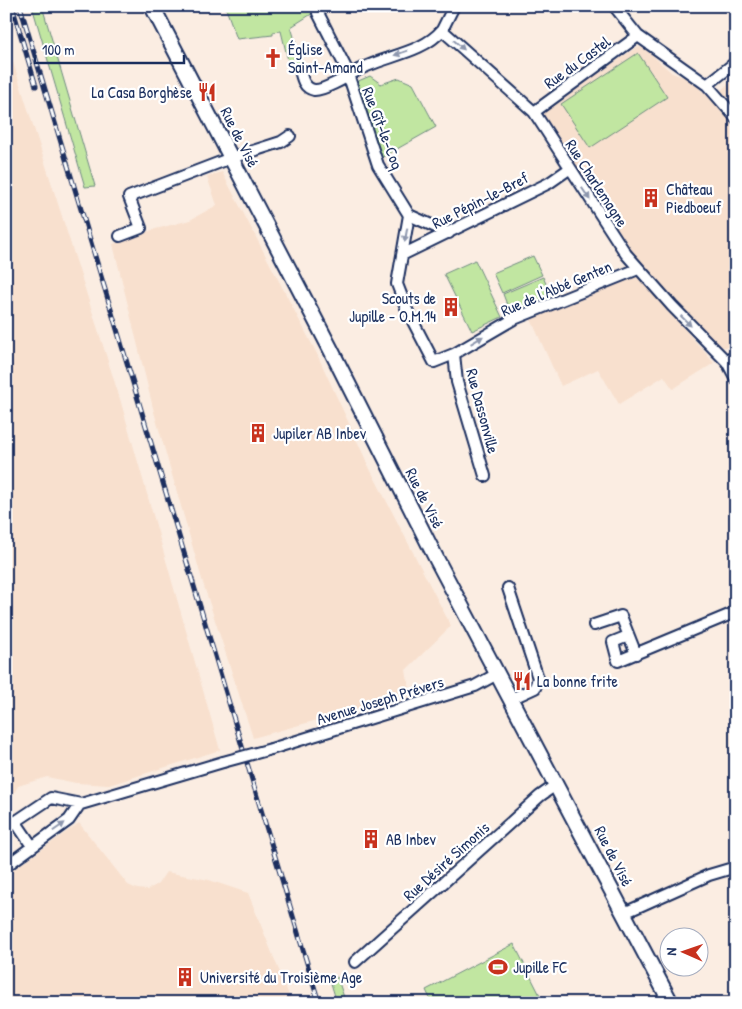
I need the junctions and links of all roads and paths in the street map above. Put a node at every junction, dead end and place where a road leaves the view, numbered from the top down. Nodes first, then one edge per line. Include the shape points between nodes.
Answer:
1 (152, 6) edge
2 (318, 6) edge
3 (454, 6) edge
4 (614, 6) edge
5 (442, 30) junction
6 (638, 36) junction
7 (736, 62) edge
8 (300, 70) dead end
9 (348, 76) junction
10 (707, 86) junction
11 (534, 112) junction
12 (736, 118) edge
13 (290, 136) dead end
14 (231, 158) junction
15 (569, 169) junction
16 (410, 215) junction
17 (449, 234) junction
18 (120, 236) dead end
19 (402, 255) junction
20 (638, 269) junction
21 (454, 354) junction
22 (736, 355) edge
23 (727, 362) junction
24 (736, 379) edge
25 (485, 476) dead end
26 (508, 588) dead end
27 (736, 612) edge
28 (594, 625) dead end
29 (628, 636) junction
30 (636, 654) junction
31 (497, 674) junction
32 (511, 699) junction
33 (557, 784) junction
34 (80, 804) junction
35 (10, 824) edge
36 (32, 846) junction
37 (6, 866) edge
38 (736, 867) edge
39 (624, 913) junction
40 (355, 962) dead end
41 (671, 1003) edge

1 - 14 main road, Rue de Visé
2 - 9 street, Rue Gît-le-Coq via 318,13
3 - 5 street
4 - 6 street
5 -> 9 street via 435,38 366,64
5 -> 11 street, Rue Charlemagne
6 - 10 street
6 - 11 street, Rue du Castel
7 - 10 street
8 - 9 street via 303,83 315,92
9 - 16 street, Rue Gît-le-Coq via 378,165
10 - 12 street
11 - 15 street, Rue Charlemagne
13 - 14 street
14 - 18 street via 129,197 141,228
14 - 31 main road, Rue de Visé
15 - 17 street, Rue Pépin-le-Bref via 549,183
15 -> 20 street, Rue Charlemagne
16 - 17 street
16 -> 19 street
17 - 19 street, Rue Pépin-le-Bref
19 - 21 street, Rue de l'Abbé Genten via 398,291 434,362
21 -> 20 street, Rue de l'Abbé Genten via 514,319
20 -> 23 street, Rue Charlemagne
21 - 25 street, Rue Dassonville via 457,382
22 - 23 street
23 - 24 street, Rue Charlemagne
26 - 32 street via 538,678 535,688
27 - 30 street
28 - 29 street via 622,616
29 - 30 street
29 - 30 street via 613,642 618,661
31 - 32 main road, Rue de Visé
31 - 34 street, Avenue Joseph Prévers, bridge via 476,686
32 - 33 main road, Rue de Visé
33 - 39 main road, Rue de Visé
33 - 40 street, Rue Désiré Simonis
34 - 35 street via 51,798
36 -> 34 street via 70,820
35 - 36 street
36 - 37 street
38 - 39 street via 709,875
39 - 41 main road, Rue de Visé

